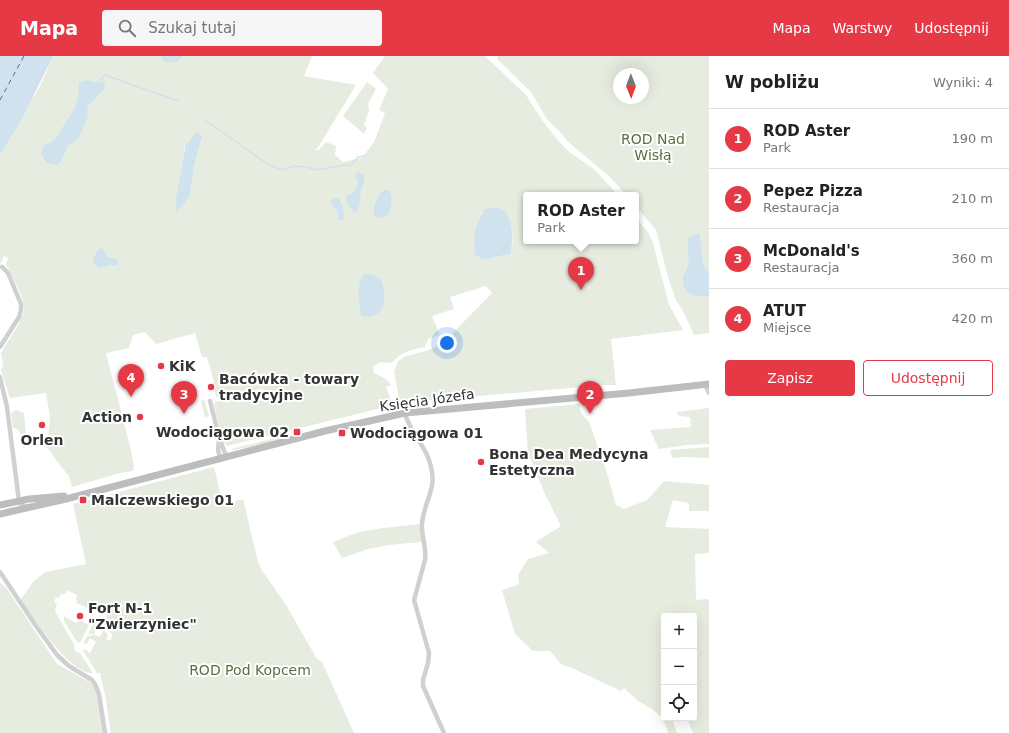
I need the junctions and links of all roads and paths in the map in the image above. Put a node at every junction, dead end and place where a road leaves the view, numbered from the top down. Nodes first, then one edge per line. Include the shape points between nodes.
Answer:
1 (2, 267) dead end
2 (0, 347) edge
3 (0, 377) edge
4 (707, 385) edge
5 (709, 393) edge
6 (210, 401) dead end
7 (405, 414) junction
8 (223, 457) junction
9 (84, 494) junction
10 (19, 501) junction
11 (0, 505) edge
12 (29, 508) junction
13 (3, 513) edge
14 (0, 572) edge
15 (105, 733) edge
16 (444, 733) edge

1 - 2 street via 8,273 21,310
3 - 10 street via 7,406
4 - 5 street
4 - 7 main road, Księcia Józefa
6 - 8 street via 219,437 218,450
7 - 8 main road, Księcia Józefa
7 - 16 street via 428,457 432,472 433,488 422,524 426,553 414,600 429,653 423,686
8 - 9 main road, Księcia Józefa
9 - 10 main road, Księcia Józefa
9 - 12 main road, Księcia Józefa
10 - 11 main road, Księcia Józefa
10 - 12 street
10 - 13 street
12 - 13 main road, Księcia Józefa
14 - 15 street via 57,655 95,684

